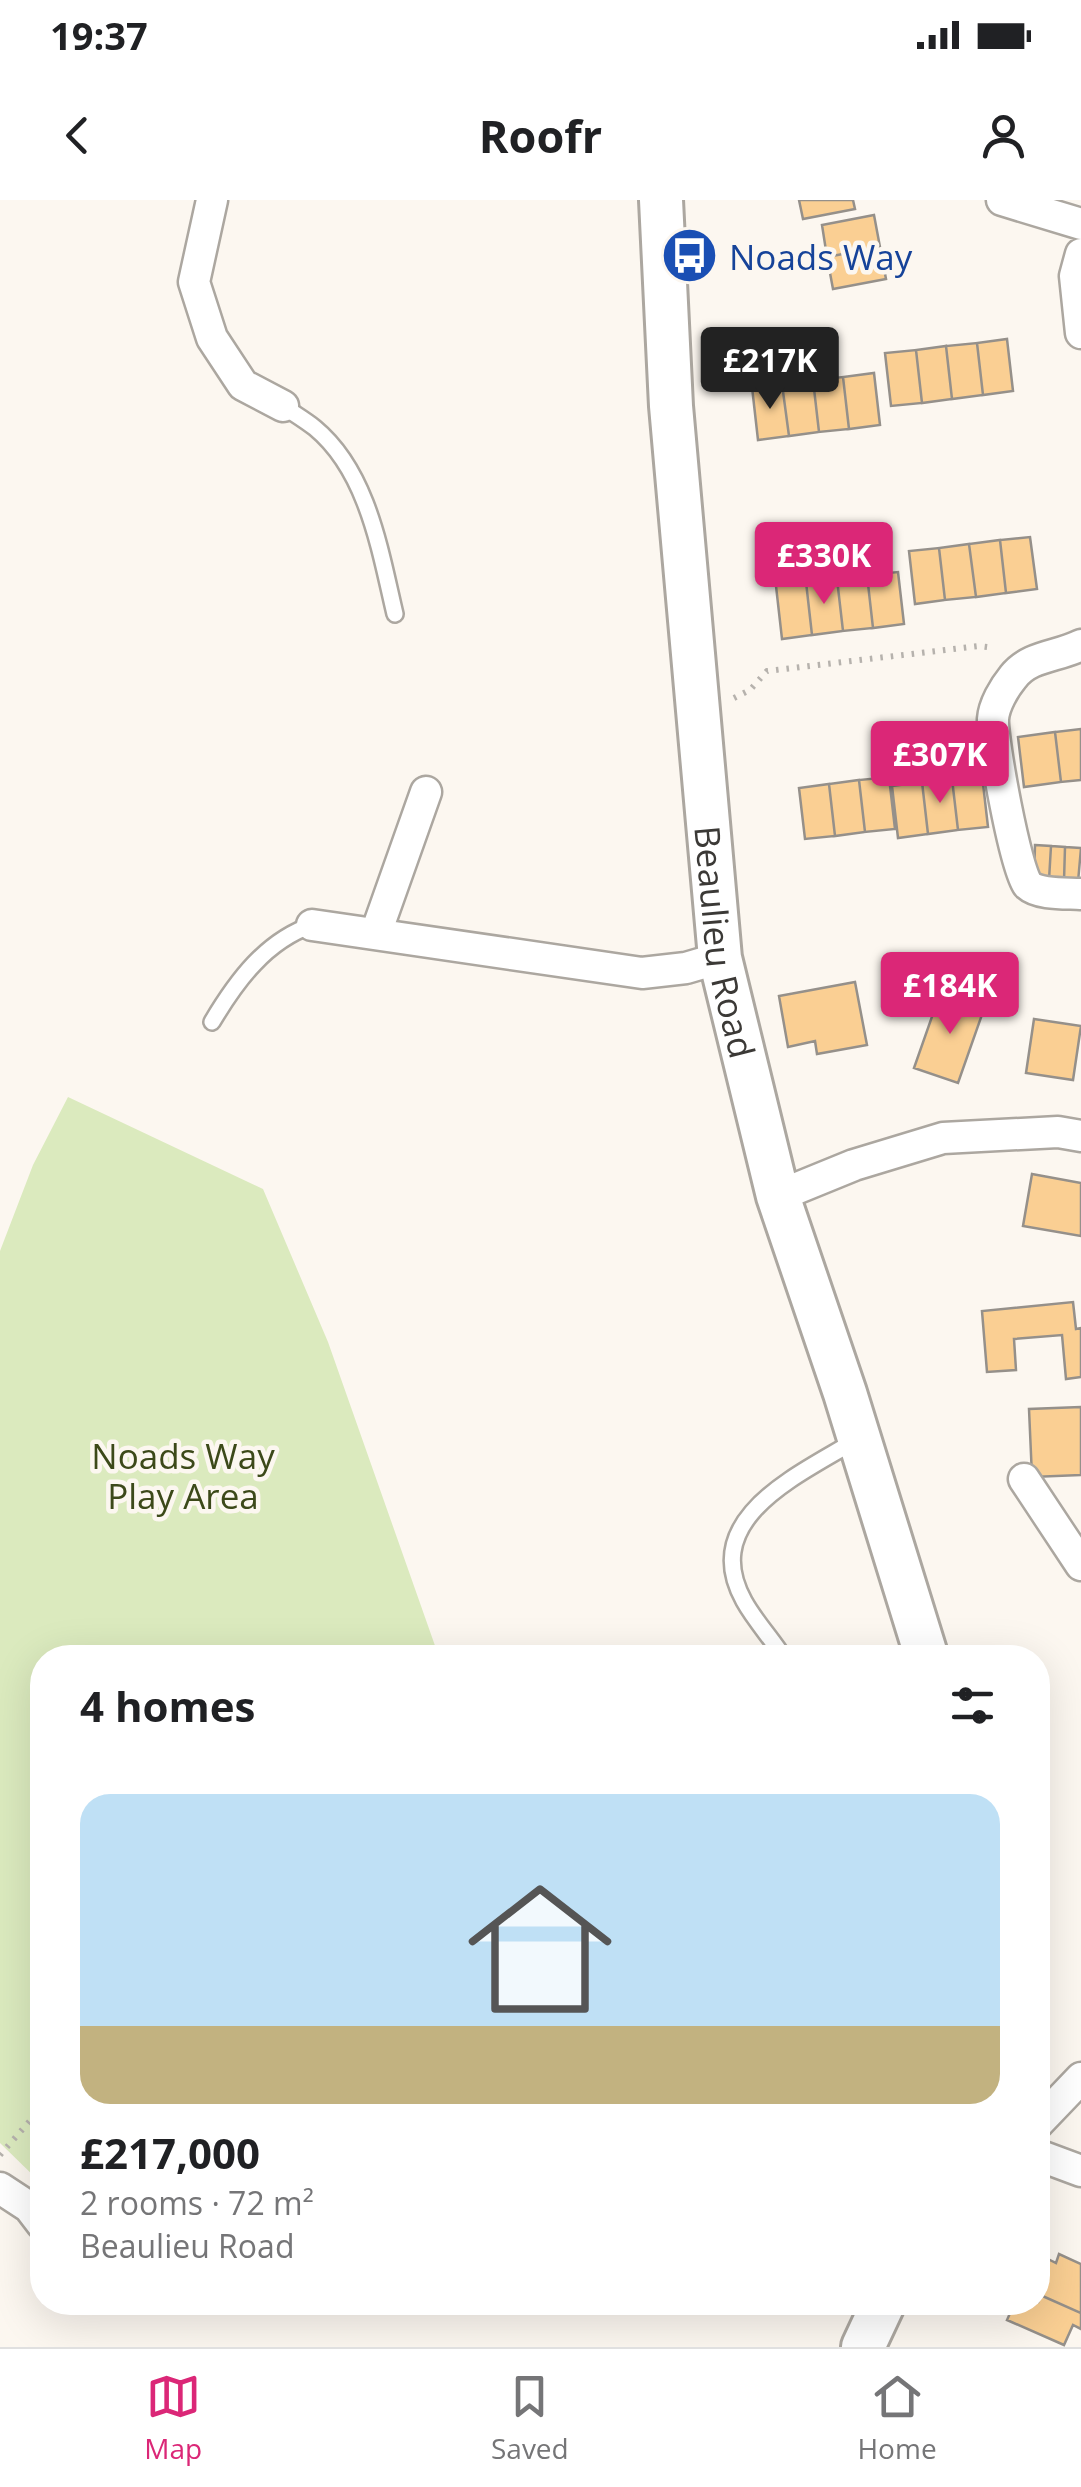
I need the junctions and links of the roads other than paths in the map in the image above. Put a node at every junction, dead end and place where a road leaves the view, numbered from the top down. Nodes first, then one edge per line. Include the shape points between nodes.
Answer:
1 (212, 200) edge
2 (660, 200) edge
3 (1002, 200) edge
4 (1081, 224) edge
5 (1081, 254) edge
6 (1081, 333) edge
7 (283, 406) joint
8 (395, 614) dead end
9 (1081, 645) edge
10 (426, 792) dead end
11 (1081, 894) edge
12 (312, 925) joint
13 (376, 933) junction
14 (720, 958) junction
15 (212, 1022) dead end
16 (1081, 1136) edge
17 (778, 1196) junction
18 (859, 1438) junction
19 (1024, 1478) dead end
20 (1081, 1565) edge
21 (775, 1645) edge
22 (924, 1645) edge
23 (1081, 2078) edge
24 (1050, 2110) edge
25 (1050, 2160) edge
26 (1081, 2171) edge
27 (0, 2188) edge
28 (30, 2208) edge
29 (878, 2315) edge
30 (862, 2347) edge

1 - 7 street via 194,282 212,338 242,385
2 - 14 street, Beaulieu Road via 671,406
3 - 4 street
5 - 6 street via 1075,276
7 - 8 lane via 343,460 377,540
9 - 11 street via 1026,663 1003,692 993,719 1020,869 1036,890
10 - 13 street
12 - 13 street
12 - 15 lane via 286,934 260,958
13 - 14 street via 642,973
14 - 17 street, Beaulieu Road
16 - 17 street via 943,1138
17 - 18 street, Beaulieu Road
18 - 21 lane via 783,1485 748,1514 734,1538 730,1559 743,1600
18 - 22 street, Beaulieu Road
19 - 20 street
23 - 24 street
25 - 26 street
27 - 28 street
29 - 30 street

